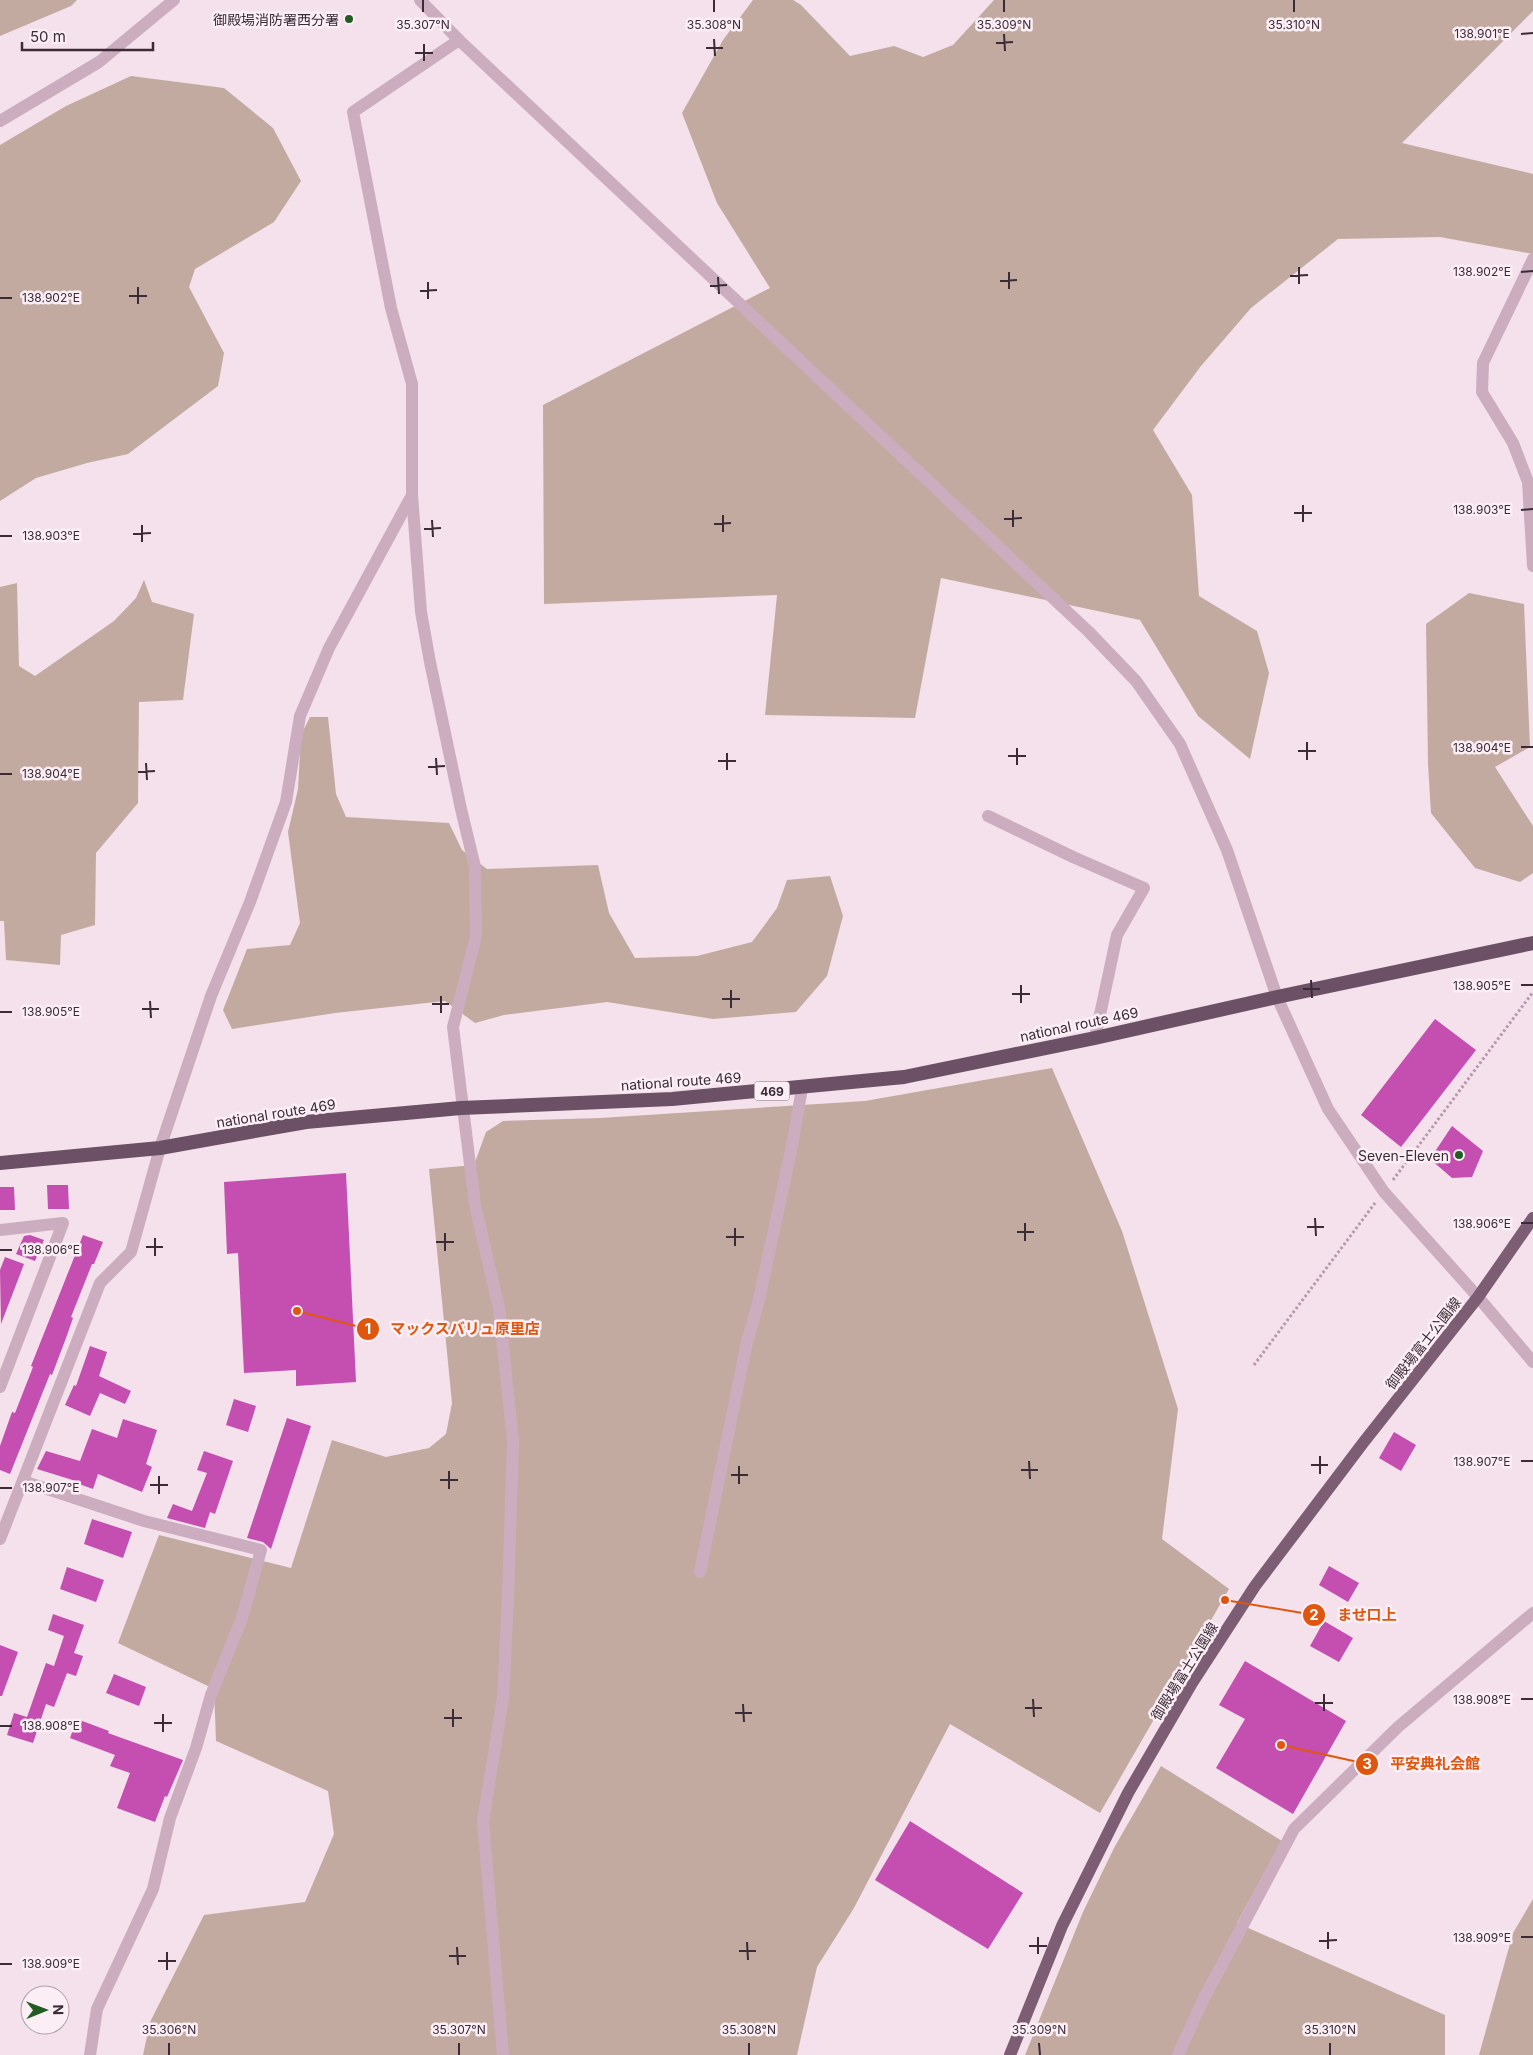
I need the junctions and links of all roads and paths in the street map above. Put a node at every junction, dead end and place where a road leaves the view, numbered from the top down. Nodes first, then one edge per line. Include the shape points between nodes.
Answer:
1 (174, 0) edge
2 (420, 0) edge
3 (459, 40) junction
4 (0, 121) edge
5 (1533, 259) edge
6 (412, 495) junction
7 (1533, 566) edge
8 (988, 816) dead end
9 (1533, 943) edge
10 (1277, 997) junction
11 (1094, 1038) junction
12 (802, 1088) junction
13 (461, 1108) junction
14 (160, 1148) junction
15 (0, 1164) edge
16 (1533, 1218) edge
17 (0, 1230) edge
18 (1478, 1297) junction
19 (1533, 1362) edge
20 (0, 1387) edge
21 (23, 1481) junction
22 (1, 1535) edge
23 (700, 1572) dead end
24 (1533, 1614) edge
25 (90, 2055) edge
26 (503, 2055) edge
27 (1010, 2055) edge
28 (1178, 2055) edge

1 - 4 street via 99,62
2 - 3 street
3 - 6 street via 353,112 392,308 412,384
3 - 10 street via 1089,632 1136,681 1180,744 1227,850
5 - 7 street via 1483,363 1482,392 1514,443 1528,482
6 - 13 street via 421,612 475,867 476,936 453,1027
6 - 14 street via 330,648 300,716 286,802 211,996
8 - 11 street via 1144,888 1117,935
9 - 10 highway, national route 469 / 469
10 - 11 highway, national route 469 / 469
10 - 18 street via 1328,1109 1384,1192
11 - 12 highway, national route 469 / 469 via 904,1077
12 - 13 highway, national route 469 / 469 via 672,1099
12 - 23 street
13 - 14 highway, national route 469 / 469 via 306,1122
13 - 26 street via 475,1205 499,1308 513,1441 502,1698 484,1821
14 - 15 highway, national route 469 / 469
14 - 21 street via 131,1252 100,1283
16 - 18 main road, 御殿場富士公園線
17 - 20 street via 63,1223
18 - 19 street
18 - 27 main road, 御殿場富士公園線 via 1255,1586 1192,1683 1128,1793 1062,1926
21 - 22 street
21 - 25 street via 144,1521 261,1550 242,1618 211,1695 196,1748 170,1818 152,1889 97,2010
24 - 28 street via 1398,1727 1294,1829 1202,2002

